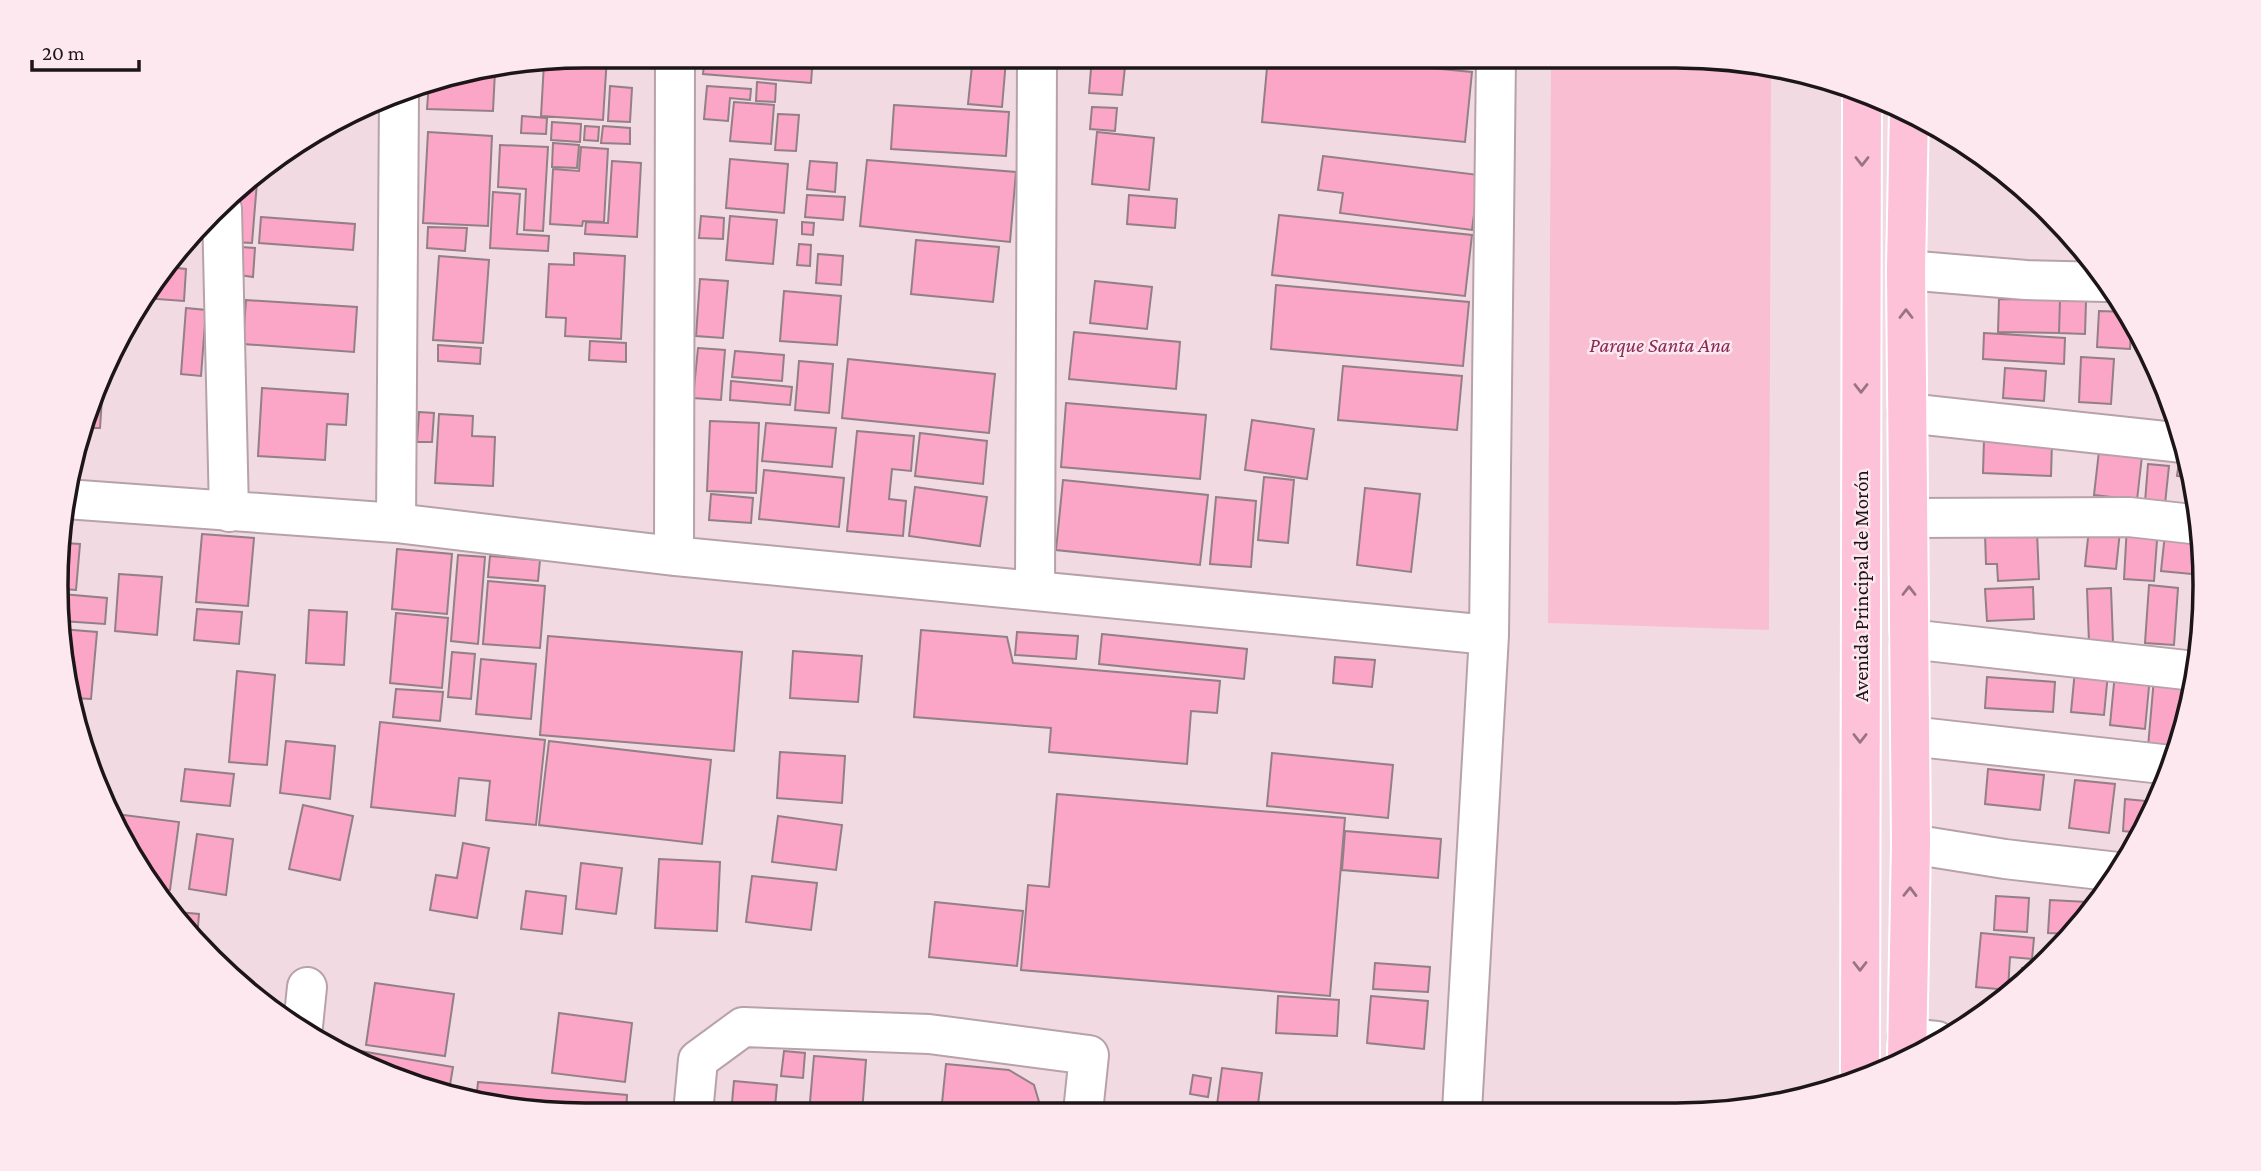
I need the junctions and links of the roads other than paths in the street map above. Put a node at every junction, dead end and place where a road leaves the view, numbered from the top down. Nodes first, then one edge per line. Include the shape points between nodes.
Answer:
1 (675, 68) edge
2 (1037, 68) edge
3 (1496, 68) edge
4 (399, 104) edge
5 (1862, 104) edge
6 (1909, 125) edge
7 (222, 218) edge
8 (1906, 271) junction
9 (2094, 282) edge
10 (1907, 413) junction
11 (2172, 442) edge
12 (76, 500) edge
13 (229, 512) junction
14 (1909, 518) junction
15 (396, 523) junction
16 (2189, 524) edge
17 (674, 556) junction
18 (1035, 590) junction
19 (1489, 635) junction
20 (1909, 639) junction
21 (2185, 670) edge
22 (1910, 736) junction
23 (2160, 764) edge
24 (1911, 844) junction
25 (2107, 871) edge
26 (307, 987) dead end
27 (304, 1019) edge
28 (1917, 1042) edge
29 (1860, 1068) edge
30 (694, 1103) edge
31 (1084, 1103) edge
32 (1462, 1103) edge

1 - 17 street
2 - 18 street
3 - 19 street
4 - 15 street
5 -> 29 main road, Avenida Principal de Morón
6 - 8 main road
7 - 13 street
8 - 9 street
10 -> 8 main road
10 - 11 street
10 - 14 main road
12 - 13 street
13 - 15 street
14 - 16 street via 2129,517
20 -> 14 main road
15 - 17 street
17 - 18 street
18 - 19 street
19 - 32 street
20 - 21 street
20 - 22 main road
22 - 23 street
22 - 24 main road
24 - 25 street
28 -> 24 main road
26 - 27 street
30 - 31 street via 698,1060 743,1027 929,1034 1089,1055

